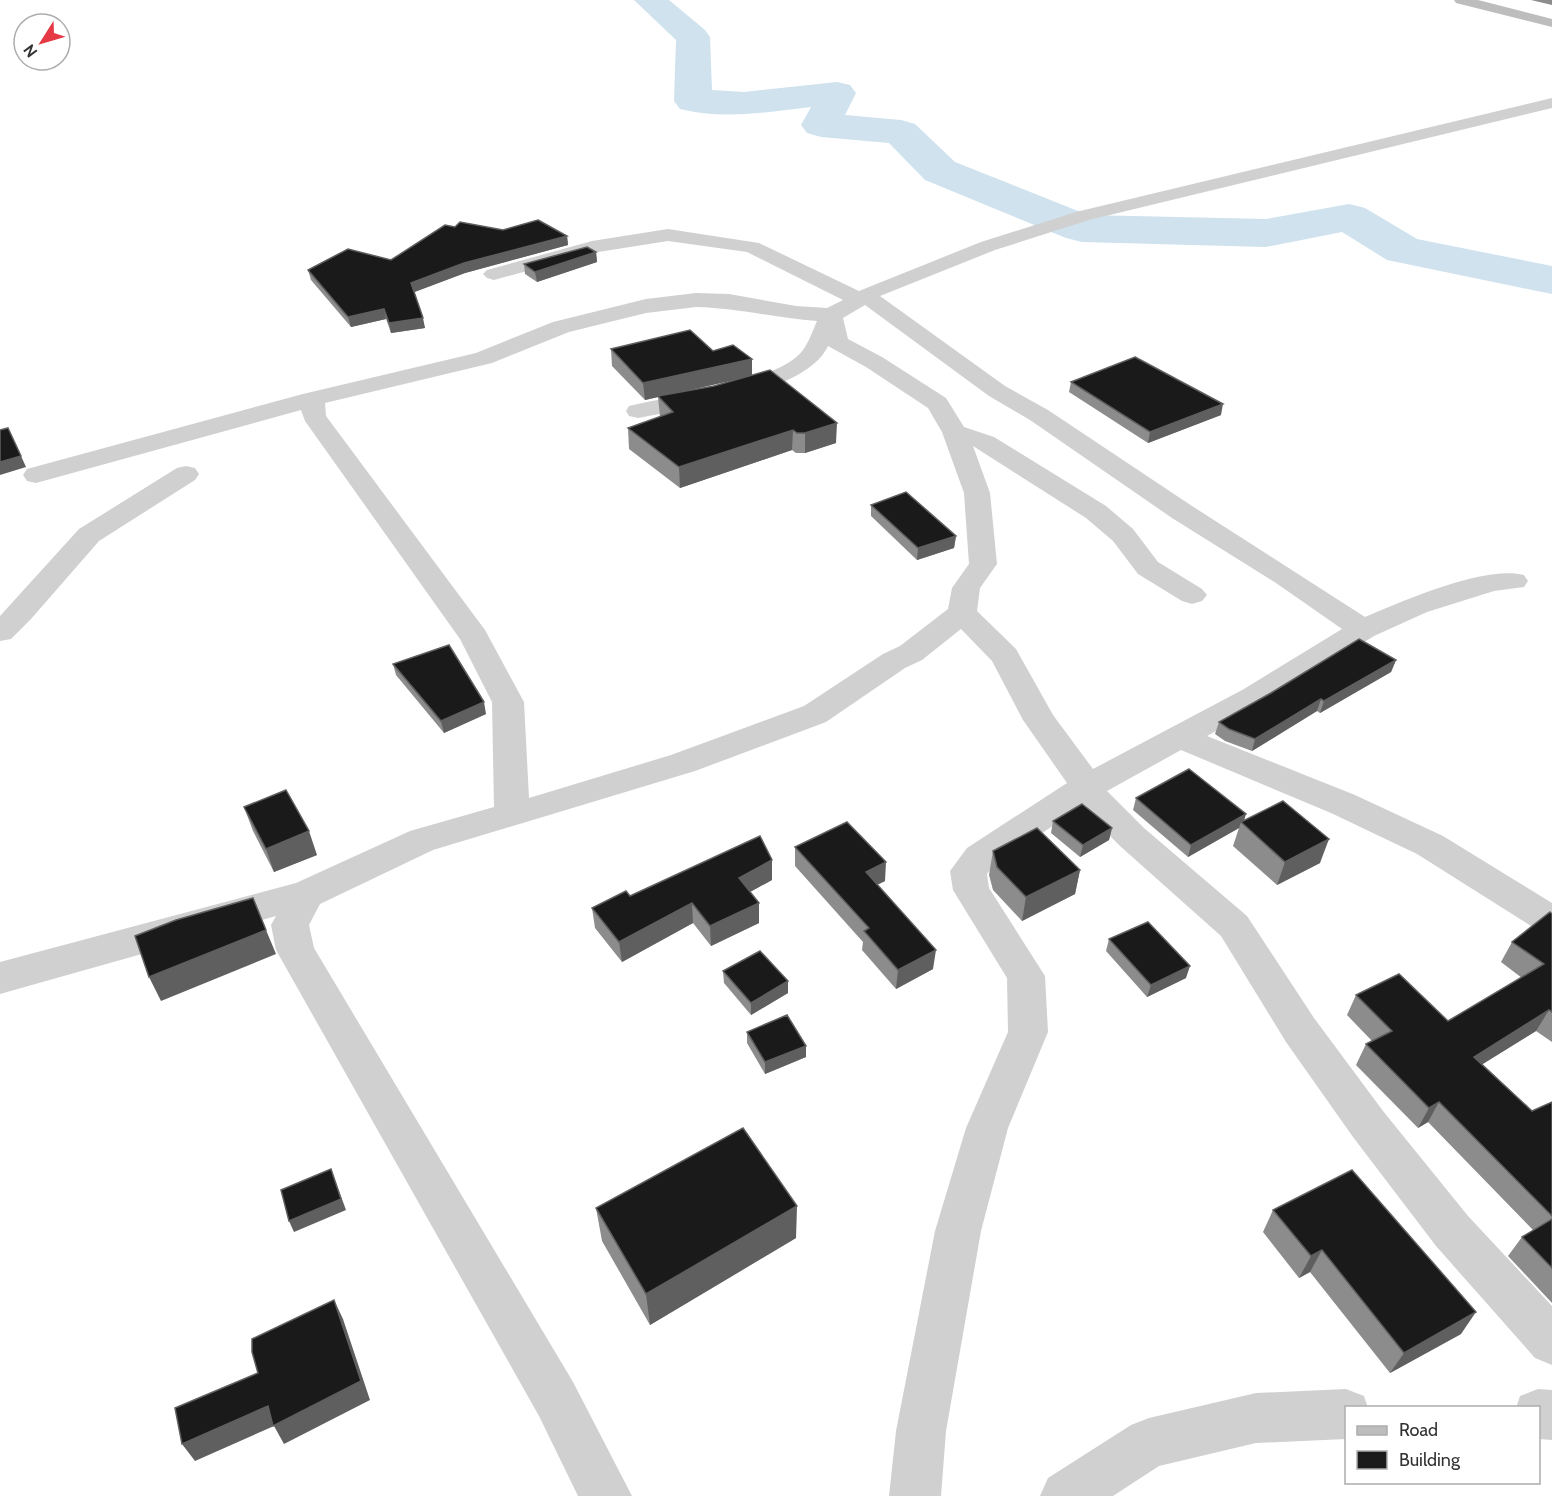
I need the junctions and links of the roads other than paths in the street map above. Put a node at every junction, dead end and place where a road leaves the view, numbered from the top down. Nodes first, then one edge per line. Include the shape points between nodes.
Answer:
1 (1461, 0) edge
2 (1552, 23) edge
3 (1552, 103) edge
4 (494, 274) dead end
5 (853, 304) junction
6 (312, 399) junction
7 (638, 411) dead end
8 (955, 432) junction
9 (186, 474) dead end
10 (36, 475) dead end
11 (1514, 581) dead end
12 (1192, 595) dead end
13 (962, 613) junction
14 (1363, 629) junction
15 (0, 632) edge
16 (1179, 737) junction
17 (1086, 787) junction
18 (512, 815) junction
19 (306, 894) junction
20 (1552, 921) edge
21 (0, 978) edge
22 (1552, 1341) edge
23 (1345, 1414) edge
24 (606, 1496) edge
25 (915, 1496) edge
26 (1066, 1496) edge

1 - 2 main road
3 - 5 street via 1083,216 988,246 878,289
4 - 5 street via 592,247 668,235 752,247
5 - 6 street via 796,313 729,301 646,306 561,327 484,358
5 - 7 street via 813,354 793,370 755,385
5 - 8 street via 837,342 937,403
5 - 14 street via 1039,415
6 - 10 street
6 - 18 street via 314,416 474,637 508,702
8 - 12 street via 985,442 1096,512 1123,535 1148,568
8 - 13 street via 976,494 983,564 966,588
9 - 15 street via 89,535
11 - 14 street via 1491,583 1417,606
13 - 17 street via 1005,656 1039,720
13 - 18 street via 911,653 815,714 683,763
14 - 16 street via 1255,696
16 - 17 street
16 - 20 street via 1343,804 1430,845
17 - 22 street via 1132,837 1234,926 1300,1030 1368,1124 1452,1231
17 - 25 street via 980,857 968,871 971,890 1026,976 1028,1032 987,1128 958,1230 921,1431
18 - 19 street via 422,840
19 - 21 street
19 - 24 street via 290,925 295,950 556,1399
23 - 26 street via 1256,1418 1149,1443

